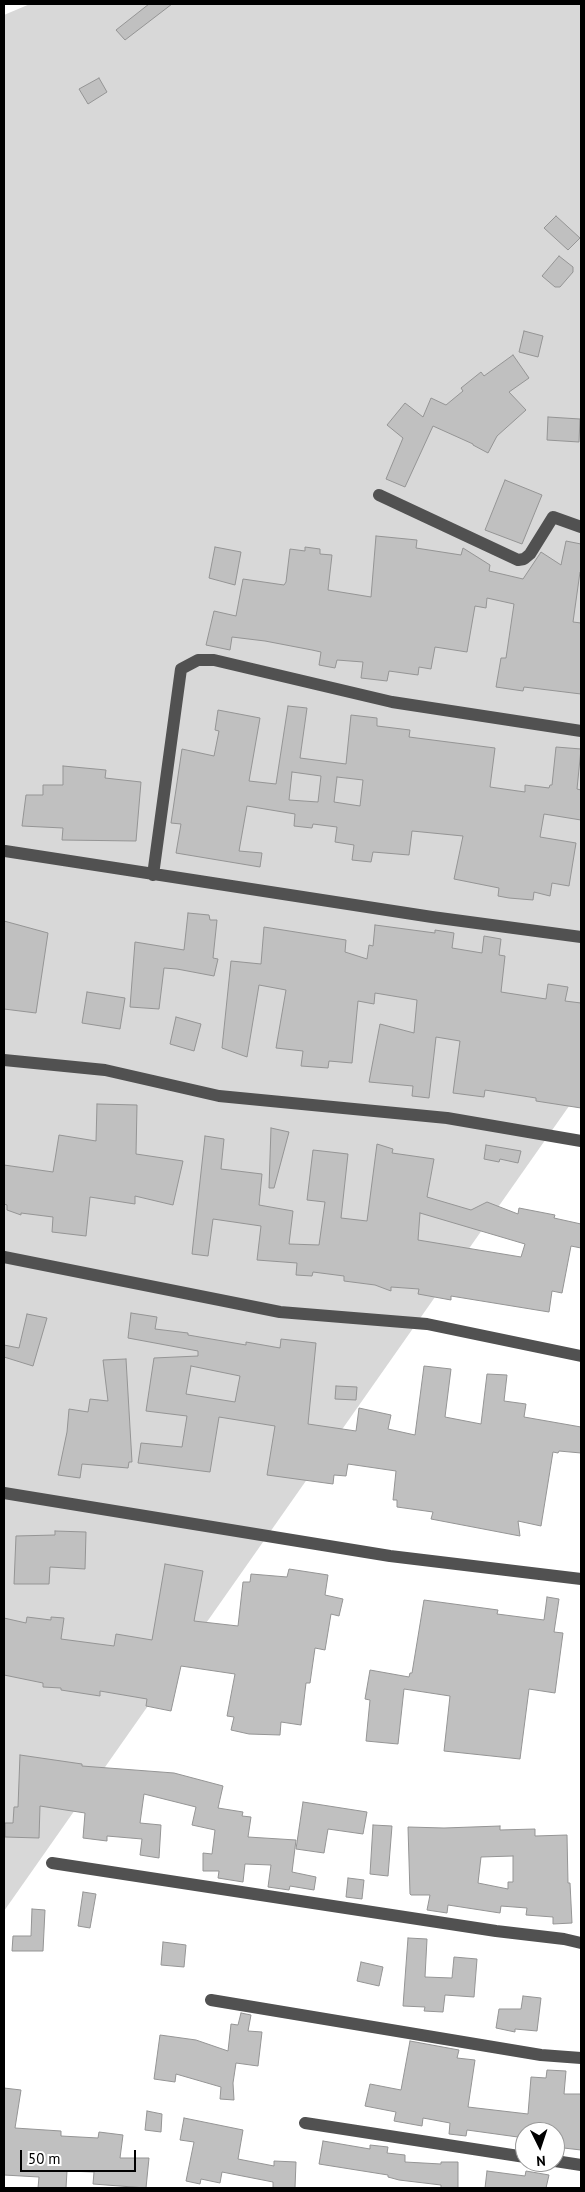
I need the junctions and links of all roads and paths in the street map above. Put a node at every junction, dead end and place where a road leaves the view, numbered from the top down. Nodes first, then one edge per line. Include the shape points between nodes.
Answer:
1 (379, 496) dead end
2 (581, 527) edge
3 (581, 731) edge
4 (6, 851) dead end
5 (153, 875) junction
6 (581, 937) edge
7 (4, 1060) edge
8 (581, 1141) edge
9 (4, 1257) edge
10 (581, 1356) edge
11 (4, 1493) edge
12 (581, 1580) edge
13 (52, 1863) dead end
14 (581, 1943) edge
15 (211, 2000) dead end
16 (581, 2058) edge
17 (305, 2123) dead end
18 (515, 2154) edge
19 (565, 2163) edge
20 (581, 2165) edge

1 - 2 street via 518,560 530,554 553,517
3 - 5 street via 392,702 214,660 198,660 181,669
4 - 5 street
5 - 6 street
7 - 8 street via 105,1070 219,1096 447,1118
9 - 10 street via 280,1312 427,1324
11 - 12 street via 390,1556
13 - 14 street
15 - 16 street via 541,2055
17 - 18 street
19 - 20 street

